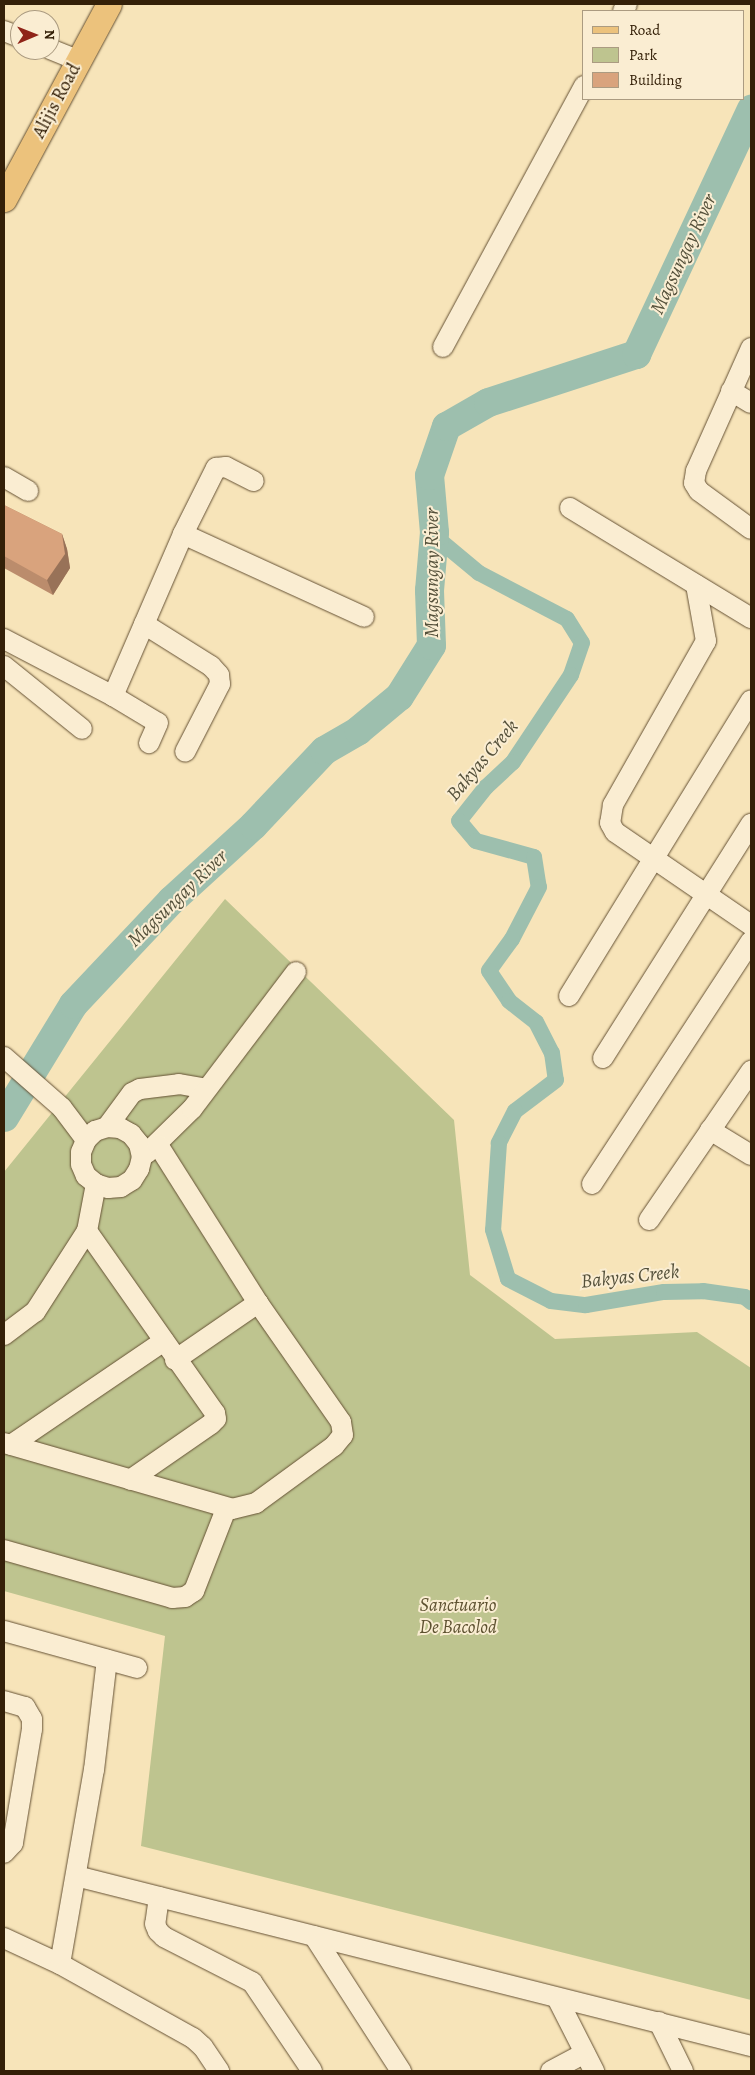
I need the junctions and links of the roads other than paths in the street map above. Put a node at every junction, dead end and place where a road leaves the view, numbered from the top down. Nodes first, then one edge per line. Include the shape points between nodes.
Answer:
1 (109, 4) edge
2 (60, 53) edge
3 (79, 61) junction
4 (582, 90) edge
5 (4, 199) edge
6 (443, 347) dead end
7 (751, 348) edge
8 (731, 391) junction
9 (751, 403) edge
10 (4, 477) edge
11 (254, 481) dead end
12 (28, 491) dead end
13 (570, 508) dead end
14 (751, 529) edge
15 (182, 534) junction
16 (696, 585) junction
17 (364, 617) dead end
18 (751, 618) edge
19 (144, 624) junction
20 (4, 639) edge
21 (4, 666) edge
22 (112, 696) junction
23 (751, 700) edge
24 (82, 729) dead end
25 (149, 743) dead end
26 (185, 752) dead end
27 (751, 824) edge
28 (652, 857) junction
29 (706, 895) junction
30 (751, 926) edge
31 (751, 941) edge
32 (296, 972) dead end
33 (569, 996) dead end
34 (603, 1058) dead end
35 (6, 1059) edge
36 (751, 1071) edge
37 (207, 1089) junction
38 (107, 1127) junction
39 (710, 1130) junction
40 (86, 1140) junction
41 (158, 1145) junction
42 (751, 1155) edge
43 (142, 1157) junction
44 (96, 1184) junction
45 (592, 1184) dead end
46 (649, 1220) dead end
47 (87, 1231) junction
48 (258, 1303) junction
49 (4, 1335) edge
50 (164, 1341) junction
51 (175, 1360) junction
52 (7, 1444) edge
53 (130, 1480) junction
54 (226, 1509) junction
55 (4, 1550) edge
56 (4, 1631) edge
57 (107, 1660) junction
58 (137, 1668) dead end
59 (4, 1701) edge
60 (4, 1853) edge
61 (76, 1876) junction
62 (159, 1897) junction
63 (314, 1936) junction
64 (4, 1938) edge
65 (60, 1964) junction
66 (558, 2000) junction
67 (659, 2022) junction
68 (751, 2046) edge
69 (585, 2053) junction
70 (219, 2071) edge
71 (312, 2071) edge
72 (401, 2071) edge
73 (551, 2071) edge
74 (594, 2071) edge
75 (683, 2071) edge

1 - 3 main road, Alijis Road
2 - 3 street
3 - 5 main road, Alijis Road
4 - 6 street
7 - 8 street
8 - 9 street
8 - 14 street via 696,471 694,483 700,492
10 - 12 street
11 - 15 street via 226,467 216,468
13 - 16 street
15 - 17 street
15 - 19 street
16 - 18 street
16 - 28 street via 706,641 609,814 615,832
19 - 22 street
19 - 26 street via 211,666 219,675 220,684
20 - 22 street
21 - 24 street
22 - 25 street via 158,723
23 - 28 street
27 - 29 street
28 - 29 street
28 - 33 street
29 - 30 street
29 - 34 street
31 - 45 street
32 - 37 street
35 - 40 street via 62,1108
36 - 39 street
37 - 38 street via 179,1084 140,1089 132,1093
37 - 41 street
38 - 40 street via 95,1131
38 - 43 street via 120,1128 131,1134
39 - 42 street
39 - 46 street
40 - 44 street via 80,1152 81,1164 86,1176
41 - 43 street
41 - 48 street
43 - 44 street via 132,1180 121,1187 108,1188
44 - 47 street
47 - 49 street via 35,1312
47 - 50 street
48 - 51 street
48 - 54 street via 340,1422 343,1435 334,1446 256,1503
50 - 51 street
50 - 52 street
51 - 53 street via 216,1413 216,1419
52 - 53 street
53 - 54 street
54 - 55 street via 194,1591 185,1598 172,1598
56 - 57 street
57 - 58 street
57 - 61 street via 101,1722
59 - 60 street via 25,1707 32,1719 32,1729 13,1843
61 - 62 street
61 - 65 street
62 - 63 street
62 - 71 street via 155,1924 158,1931 252,1982
63 - 66 street
63 - 72 street
64 - 65 street
65 - 70 street via 193,2038
66 - 67 street
66 - 69 street
67 - 68 street
67 - 75 street
69 - 73 street
69 - 74 street

